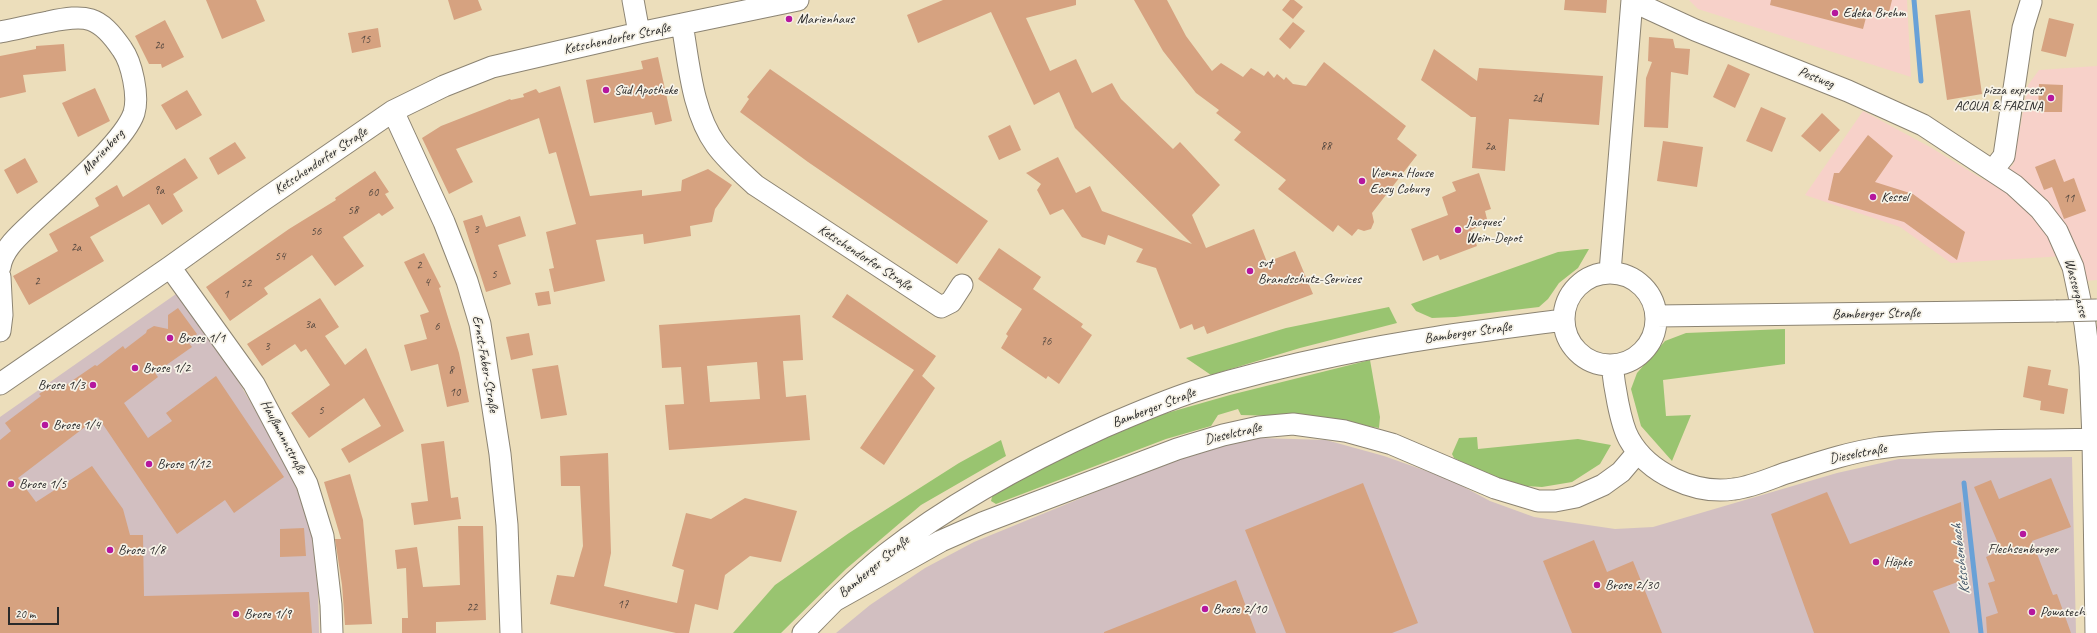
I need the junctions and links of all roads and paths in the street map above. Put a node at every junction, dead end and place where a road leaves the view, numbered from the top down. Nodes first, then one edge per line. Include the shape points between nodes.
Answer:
1 (633, 0) edge
2 (798, 0) edge
3 (1632, 0) edge
4 (2031, 2) dead end
5 (682, 24) junction
6 (0, 32) edge
7 (639, 33) junction
8 (394, 112) junction
9 (1993, 170) junction
10 (170, 267) junction
11 (0, 268) edge
12 (1610, 272) junction
13 (0, 277) edge
14 (962, 285) dead end
15 (2097, 310) edge
16 (1656, 316) junction
17 (1563, 320) junction
18 (0, 331) edge
19 (1612, 365) junction
20 (0, 384) edge
21 (2093, 439) junction
22 (1638, 452) junction
23 (834, 601) junction
24 (332, 633) edge
25 (511, 633) edge
26 (803, 633) edge
27 (2096, 633) edge

1 - 7 street
2 - 5 street, Ketschendorfer Straße
3 - 9 street, Postweg via 1695,30 1848,91 1923,125
3 - 12 street, Postweg
4 - 9 street via 2023,28 2004,156
5 - 7 street, Ketschendorfer Straße
5 - 14 street, Ketschendorfer Straße via 702,118 715,144 750,180 941,307 952,302
6 - 11 street, Marienberg via 75,17 94,21 113,35 125,53 136,100 134,113 126,129 9,245
7 - 8 street, Ketschendorfer Straße via 492,67 444,86
8 - 10 street, Ketschendorfer Straße via 262,200
8 - 25 street, Ernst-Faber-Straße via 444,222 467,281 480,324 500,454 507,525
9 - 21 street, Wassergasse via 2040,209 2057,231 2073,267 2085,324 2090,366
10 - 20 street, Ketschendorfer Straße
10 - 24 street, Haußmannstraße via 254,384 307,484 324,536 332,605
12 - 16 street via 1627,276 1641,285 1652,299
12 - 17 street via 1592,276 1576,286 1566,302
13 - 18 street
15 - 16 street, Bamberger Straße, bridge
16 - 19 street via 1653,334 1644,350 1629,361
17 - 19 street via 1567,338 1578,353 1594,362
17 - 23 street, Bamberger Straße via 1338,354 1163,402 1034,461 977,493 928,523 884,556
19 - 22 street, Dieselstraße via 1615,390 1628,438
21 - 22 street, Dieselstraße via 1964,442 1879,448 1831,458 1749,486 1718,490 1693,486 1670,478
21 - 27 street, Wassergasse
22 - 23 street, Dieselstraße via 1621,472 1604,485 1576,497 1556,501 1538,500 1495,488 1392,444 1344,431 1293,424 1258,427 1177,449 982,523 941,541
23 - 26 street, Bamberger Straße

